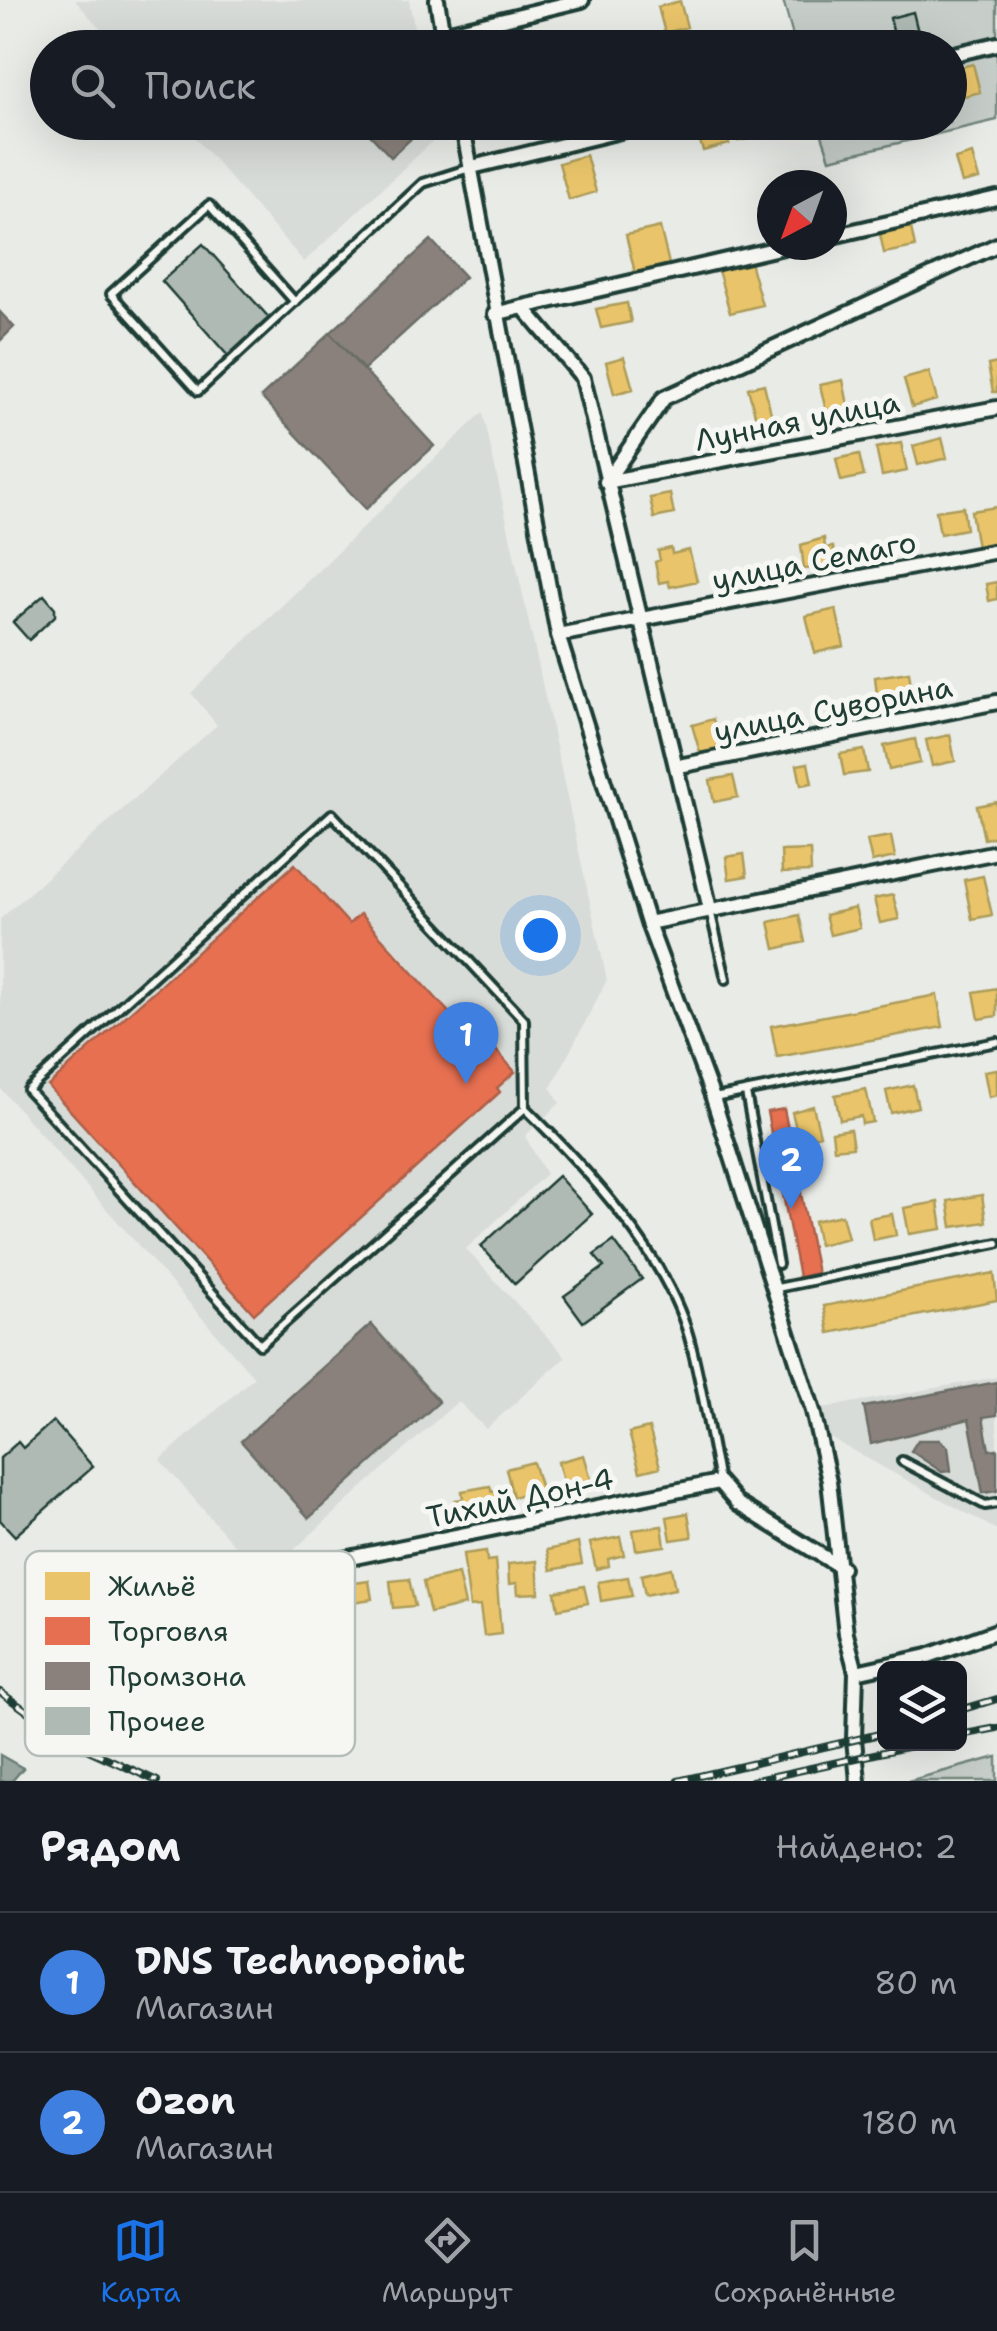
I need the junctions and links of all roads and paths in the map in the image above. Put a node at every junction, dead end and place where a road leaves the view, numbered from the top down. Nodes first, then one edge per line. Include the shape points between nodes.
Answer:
1 (437, 0) edge
2 (582, 0) edge
3 (442, 30) edge
4 (481, 30) edge
5 (997, 44) edge
6 (967, 51) edge
7 (466, 140) edge
8 (583, 140) edge
9 (472, 167) junction
10 (997, 198) edge
11 (847, 233) edge
12 (997, 245) edge
13 (757, 253) edge
14 (295, 302) junction
15 (523, 307) junction
16 (495, 314) junction
17 (997, 408) edge
18 (606, 482) junction
19 (997, 551) edge
20 (640, 620) junction
21 (558, 635) junction
22 (997, 702) edge
23 (679, 766) junction
24 (997, 852) edge
25 (710, 909) junction
26 (648, 923) junction
27 (726, 979) dead end
28 (997, 1042) edge
29 (746, 1093) junction
30 (713, 1098) junction
31 (524, 1108) junction
32 (997, 1244) edge
33 (778, 1264) dead end
34 (777, 1288) junction
35 (902, 1460) dead end
36 (720, 1482) junction
37 (997, 1503) edge
38 (355, 1557) edge
39 (842, 1568) junction
40 (997, 1632) edge
41 (856, 1672) junction
42 (858, 1781) edge

1 - 3 street
2 - 4 street
5 - 6 street
7 - 9 street
8 - 9 street
9 - 14 lane via 423,183
9 - 16 street
10 - 11 street
12 - 18 street via 664,398
13 - 15 street
14 - 14 lane via 198,391 111,294 209,205
15 - 16 street
15 - 18 street via 582,378
16 - 21 street
17 - 18 street, Лунная улица
18 - 20 street
19 - 20 street, улица Семаго
20 - 21 street, улица Семаго
20 - 23 street
21 - 26 street
22 - 23 street, улица Суворина
23 - 25 street
24 - 25 street
25 - 26 street
25 - 27 lane
26 - 30 street
28 - 29 lane
29 - 30 lane
29 - 33 lane
30 - 34 street
31 - 31 lane via 260,1345 28,1090 332,814 524,1020
31 - 36 lane via 590,1172 651,1258 688,1334
32 - 34 lane
34 - 39 street via 818,1410
35 - 37 lane via 985,1506
36 - 38 street, Тихий Дон-4
36 - 39 street via 738,1504
39 - 41 street
40 - 41 street
41 - 42 street

